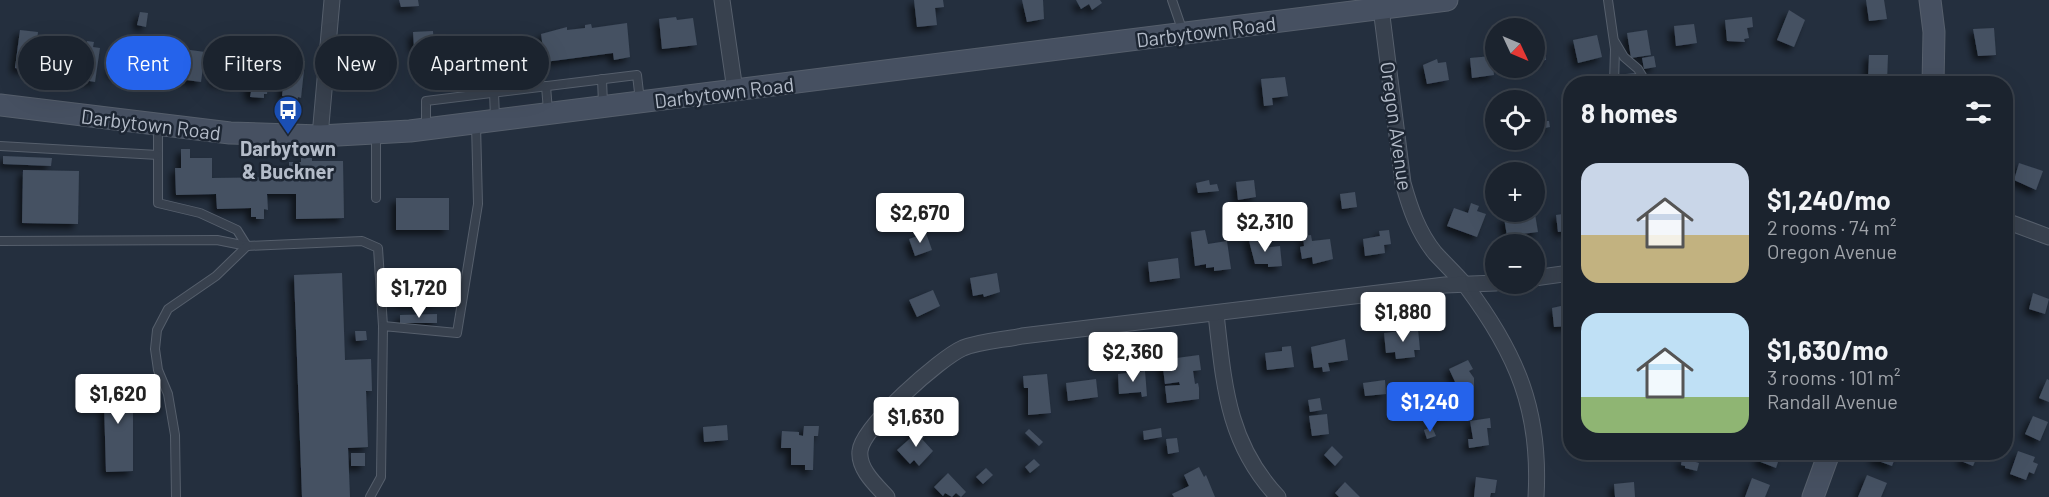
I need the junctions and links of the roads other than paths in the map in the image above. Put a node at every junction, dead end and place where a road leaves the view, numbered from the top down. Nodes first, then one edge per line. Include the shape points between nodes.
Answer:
1 (332, 0) edge
2 (722, 0) edge
3 (1172, 0) edge
4 (1447, 0) edge
5 (1608, 0) edge
6 (1930, 0) edge
7 (1381, 8) junction
8 (1184, 34) junction
9 (1615, 40) junction
10 (1614, 76) edge
11 (1642, 76) edge
12 (1933, 76) edge
13 (602, 79) junction
14 (549, 86) edge
15 (511, 90) edge
16 (546, 90) edge
17 (735, 90) junction
18 (494, 92) junction
19 (640, 102) junction
20 (0, 105) edge
21 (603, 107) junction
22 (549, 114) junction
23 (485, 122) junction
24 (158, 125) junction
25 (426, 129) junction
26 (376, 133) junction
27 (320, 136) junction
28 (0, 146) edge
29 (158, 155) junction
30 (376, 198) dead end
31 (2013, 224) edge
32 (2049, 237) edge
33 (0, 241) edge
34 (247, 246) junction
35 (1563, 274) edge
36 (1545, 276) edge
37 (1485, 283) edge
38 (1464, 284) junction
39 (1216, 314) junction
40 (383, 326) junction
41 (1826, 460) edge
42 (176, 497) edge
43 (370, 497) edge
44 (887, 497) edge
45 (1278, 497) edge
46 (1536, 497) edge
47 (1813, 497) edge

1 - 27 street
2 - 17 street
3 - 8 lane
4 - 7 main road, Darbytown Road
5 - 9 lane
6 - 12 main road
7 - 8 main road, Darbytown Road
7 - 38 street, Oregon Avenue via 1409,206 1425,239
8 - 17 main road, Darbytown Road
9 - 10 lane
9 - 11 lane via 1624,57
13 - 14 lane
13 - 19 lane via 637,75
13 - 21 lane
15 - 18 lane
16 - 22 lane
17 - 19 main road, Darbytown Road
18 - 23 lane
18 - 25 lane via 426,101
19 - 21 main road, Darbytown Road
20 - 24 main road, Darbytown Road
21 - 22 main road, Darbytown Road
22 - 23 main road, Darbytown Road
23 - 25 main road, Darbytown Road
23 - 40 lane via 478,204 457,333
24 - 27 main road, Darbytown Road via 230,133
24 - 29 lane
25 - 26 main road, Darbytown Road
26 - 27 main road, Darbytown Road
26 - 30 lane
28 - 29 lane
29 - 34 lane via 158,203 200,213 237,230
31 - 32 street
33 - 34 lane via 217,240
34 - 40 lane via 362,241 378,248
34 - 42 lane via 216,276 168,309 157,330 158,369 168,394 175,435
35 - 36 street
37 - 38 street
38 - 39 street
38 - 46 street, Oregon Avenue via 1502,337 1518,374 1535,438
39 - 44 street via 1022,336 970,346 939,363 880,418 862,441 860,458 864,470
39 - 45 street via 1228,401 1238,436 1258,476
40 - 43 lane via 381,477
41 - 47 main road

